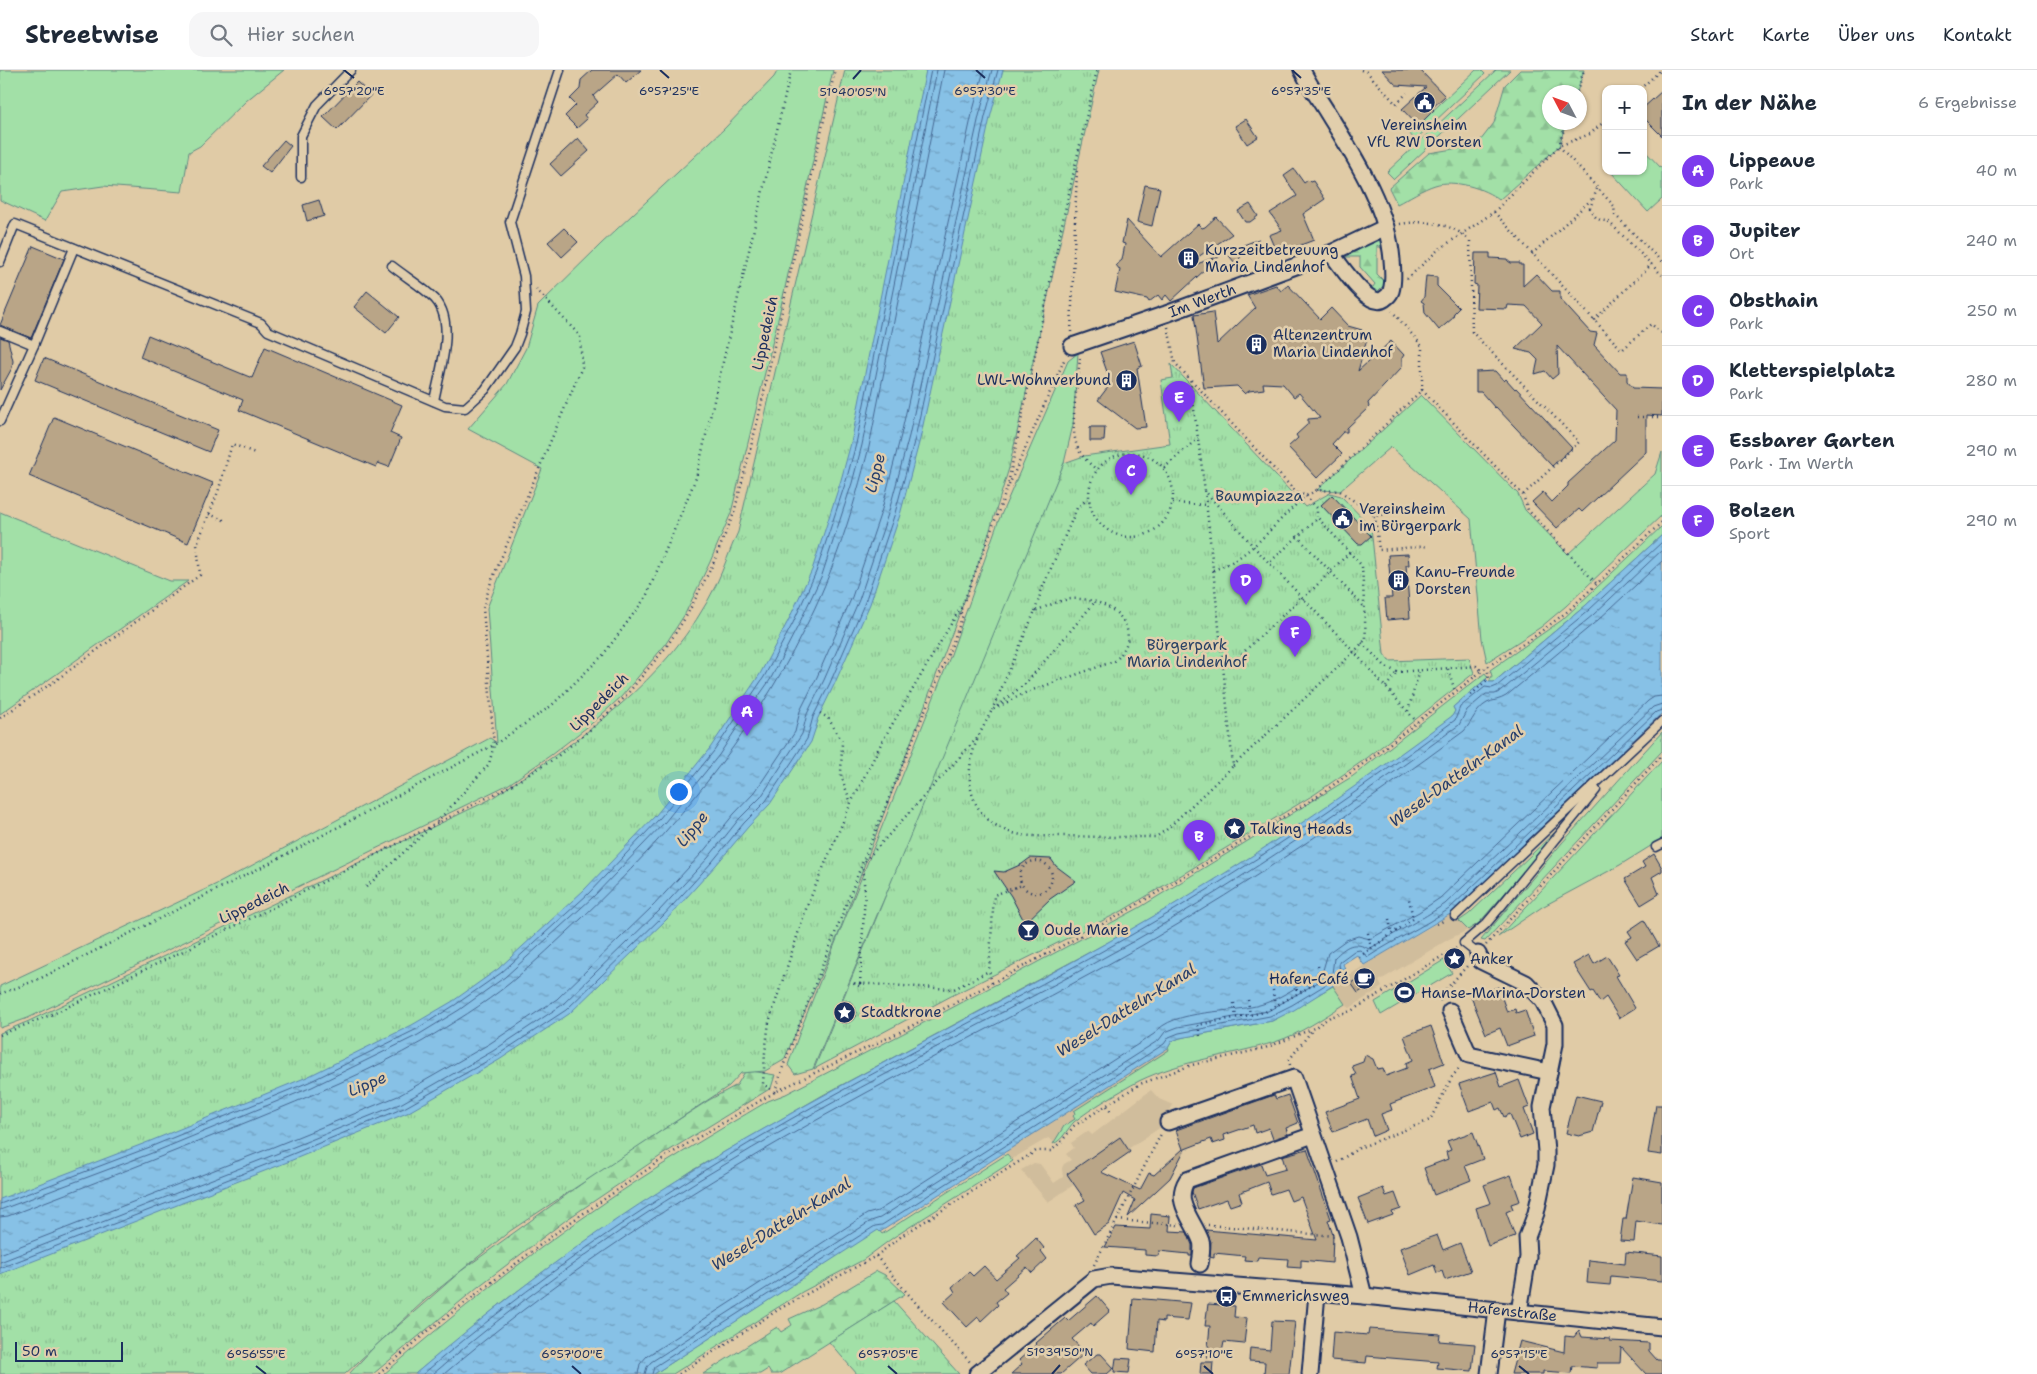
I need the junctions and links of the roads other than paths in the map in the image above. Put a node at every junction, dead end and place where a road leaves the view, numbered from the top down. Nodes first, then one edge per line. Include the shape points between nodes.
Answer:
1 (351, 70) edge
2 (560, 70) edge
3 (1302, 70) edge
4 (300, 178) dead end
5 (1386, 227) junction
6 (74, 248) junction
7 (1331, 253) junction
8 (0, 262) edge
9 (392, 266) dead end
10 (0, 331) edge
11 (34, 345) junction
12 (1077, 345) road end
13 (434, 401) junction
14 (0, 421) edge
15 (1662, 721) edge
16 (1614, 768) junction
17 (1454, 916) dead end
18 (1478, 954) joint
19 (1450, 1011) road end
20 (1549, 1072) junction
21 (1168, 1122) road end
22 (1312, 1136) junction
23 (1200, 1264) joint
24 (1199, 1282) junction
25 (1317, 1293) junction
26 (1364, 1296) junction
27 (1497, 1310) junction
28 (1520, 1312) junction
29 (1662, 1327) edge
30 (978, 1373) edge
31 (1310, 1374) edge
32 (1489, 1374) edge

1 - 4 lane via 317,105 301,136
2 - 13 lane via 510,222 524,276 526,312 520,334 515,347 485,390 465,408
3 - 5 street via 1357,160
5 - 7 street, Im Werth
5 - 7 street via 1393,277 1391,292 1383,300 1377,302 1368,297
6 - 8 lane via 15,224
6 - 11 lane
6 - 13 lane via 261,323 268,331
7 - 12 street, Im Werth
9 - 13 lane via 435,300 444,319 447,337
10 - 11 lane
11 - 14 lane
15 - 16 lane
16 - 17 lane
16 - 18 lane via 1496,912 1464,943
18 - 20 street via 1481,961 1526,983 1542,1001 1555,1025
19 - 20 street via 1469,1055
20 - 28 street via 1542,1107 1546,1165 1536,1213 1527,1237 1528,1257
21 - 22 street via 1294,1078
22 - 23 street via 1188,1180 1182,1188 1181,1198 1202,1243
22 - 26 street via 1349,1237
23 - 24 lane
24 - 25 street, Hafenstraße
24 - 30 street, Hafenstraße via 1111,1276 1094,1279
25 - 26 street, Hafenstraße
25 - 31 street
26 - 27 street, Hafenstraße
27 - 28 street, Hafenstraße
27 - 32 street
28 - 29 street, Hafenstraße

